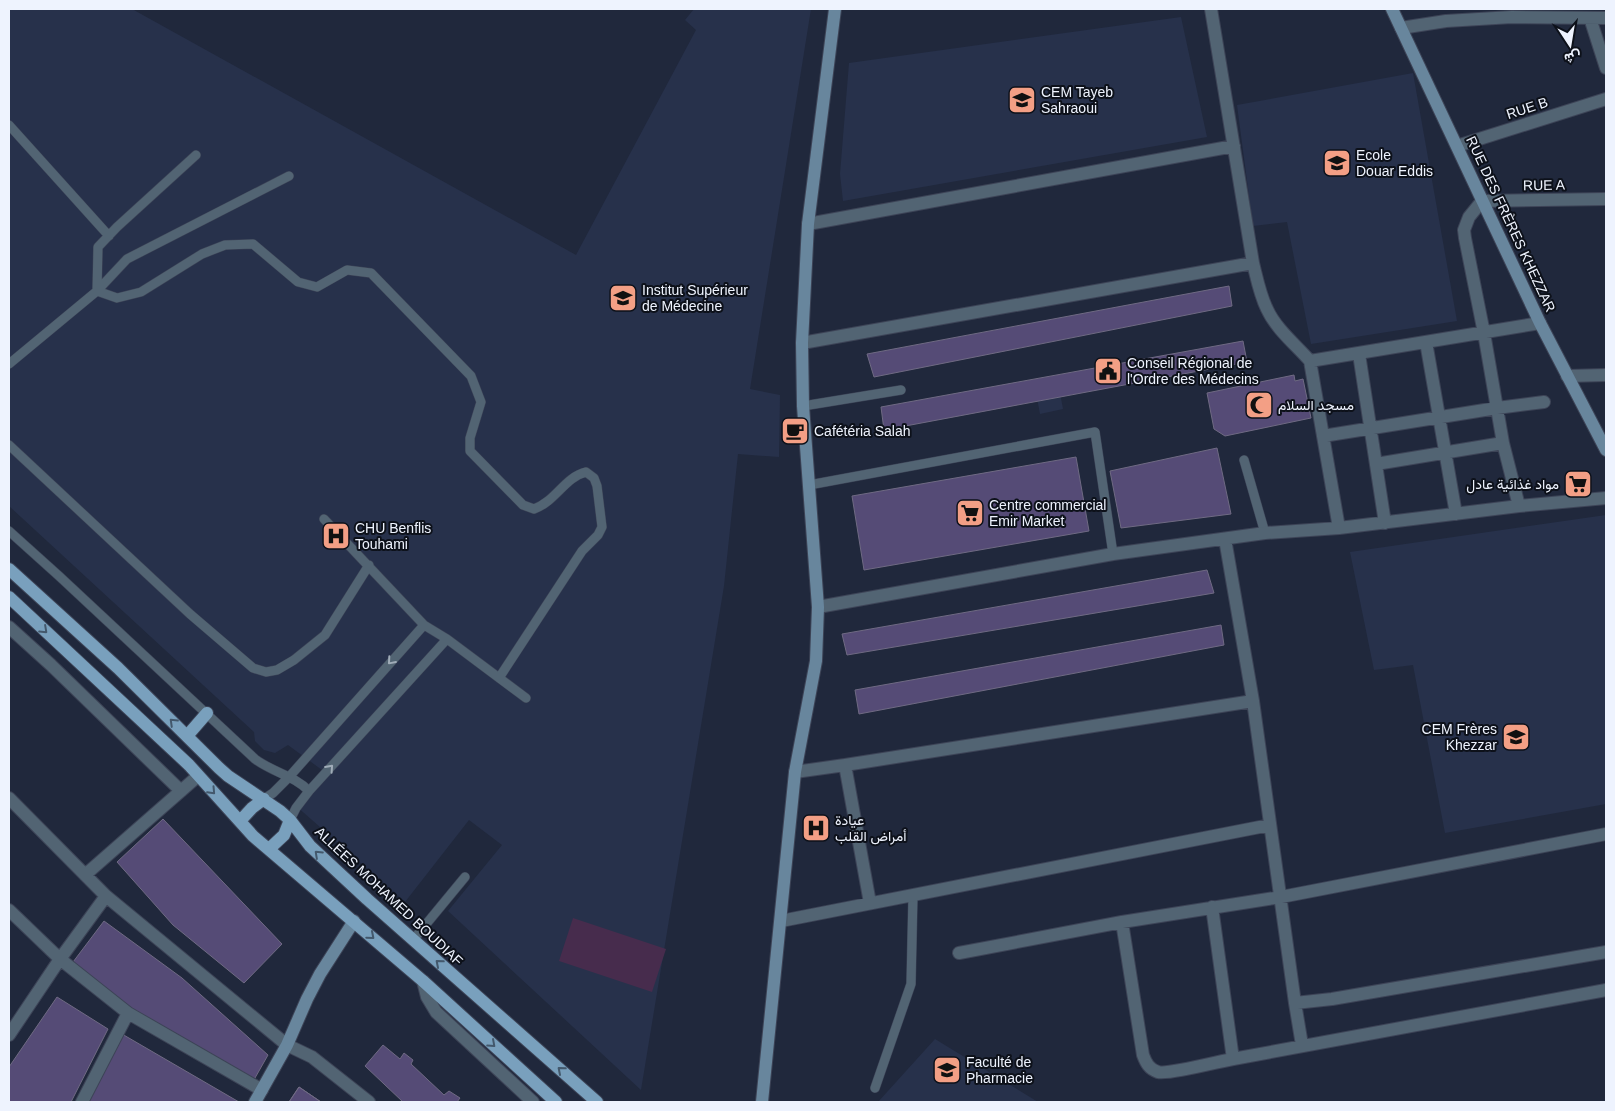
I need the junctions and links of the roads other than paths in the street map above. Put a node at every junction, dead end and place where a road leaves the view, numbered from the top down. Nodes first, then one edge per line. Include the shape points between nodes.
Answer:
1 (835, 9) edge
2 (1211, 9) edge
3 (1392, 9) edge
4 (1512, 13) edge
5 (1446, 15) edge
6 (1590, 18) junction
7 (1606, 18) edge
8 (1401, 28) junction
9 (1606, 68) edge
10 (1606, 99) edge
11 (9, 125) edge
12 (1234, 146) junction
13 (1457, 146) junction
14 (196, 155) dead end
15 (289, 176) dead end
16 (1606, 199) edge
17 (1482, 201) junction
18 (808, 224) junction
19 (109, 236) junction
20 (1254, 263) junction
21 (97, 291) junction
22 (1540, 323) junction
23 (1484, 333) junction
24 (1426, 342) junction
25 (802, 343) junction
26 (1360, 354) junction
27 (1310, 361) junction
28 (9, 364) edge
29 (1606, 375) edge
30 (1567, 376) junction
31 (901, 390) dead end
32 (1544, 402) dead end
33 (803, 406) junction
34 (1497, 408) junction
35 (1440, 418) junction
36 (1371, 428) junction
37 (1324, 436) junction
38 (1503, 443) junction
39 (9, 445) edge
40 (1606, 450) edge
41 (1446, 452) junction
42 (1244, 460) dead end
43 (1376, 464) junction
44 (809, 485) junction
45 (1606, 498) edge
46 (1519, 506) junction
47 (1456, 514) junction
48 (324, 519) dead end
49 (1385, 522) junction
50 (1339, 528) junction
51 (9, 531) edge
52 (1265, 534) junction
53 (1225, 539) junction
54 (1113, 554) junction
55 (369, 565) junction
56 (9, 569) edge
57 (9, 597) edge
58 (818, 607) junction
59 (424, 624) junction
60 (9, 627) edge
61 (447, 639) junction
62 (499, 678) junction
63 (526, 698) dead end
64 (1253, 701) junction
65 (207, 713) junction
66 (187, 736) junction
67 (845, 766) junction
68 (795, 772) junction
69 (198, 776) junction
70 (289, 778) junction
71 (182, 791) junction
72 (310, 791) junction
73 (9, 798) edge
74 (264, 799) junction
75 (290, 820) junction
76 (240, 821) junction
77 (1270, 826) junction
78 (1606, 834) edge
79 (269, 849) junction
80 (85, 875) junction
81 (465, 877) dead end
82 (913, 895) junction
83 (106, 896) junction
84 (1281, 897) junction
85 (870, 903) junction
86 (1212, 907) junction
87 (9, 910) edge
88 (354, 921) junction
89 (781, 921) junction
90 (1122, 922) junction
91 (413, 940) junction
92 (1606, 952) edge
93 (959, 953) dead end
94 (60, 959) junction
95 (424, 981) junction
96 (1606, 990) edge
97 (1294, 1004) junction
98 (128, 1012) junction
99 (9, 1034) edge
100 (287, 1045) junction
101 (1302, 1045) junction
102 (1233, 1058) junction
103 (875, 1088) dead end
104 (262, 1090) junction
105 (82, 1102) edge
106 (255, 1102) edge
107 (369, 1102) edge
108 (533, 1102) edge
109 (556, 1102) edge
110 (598, 1102) edge
111 (762, 1102) edge

1 - 18 street
2 - 12 street
3 - 8 street, RUE DES FRÈRES KHEZZAR
4 - 5 street
4 - 6 street
5 - 8 street
6 - 7 street
6 - 9 street
8 - 13 street, RUE DES FRÈRES KHEZZAR
10 - 13 street, RUE B
11 - 19 lane
12 - 18 street
12 - 20 street
13 - 17 street, RUE DES FRÈRES KHEZZAR
14 - 19 lane
15 - 21 lane via 127,259
16 - 17 street, RUE A
17 - 22 street, RUE DES FRÈRES KHEZZAR
17 - 23 street via 1468,217 1464,230
18 - 25 street
19 - 21 lane via 98,248
20 - 25 street
20 - 27 street via 1267,310
21 - 28 lane
21 - 62 lane via 117,298 141,292 202,254 225,245 253,244 298,282 317,287 347,270 371,273 471,376 480,402 470,438 470,451 523,504 534,509 544,505 578,474 586,472 594,478 602,527 598,536 582,551
22 - 23 street
22 - 30 street, RUE DES FRÈRES KHEZZAR
23 - 24 street
23 - 34 street
24 - 26 street
24 - 35 street
25 - 33 street
26 - 27 street
26 - 36 street
27 - 37 street
29 - 30 street
30 - 40 street, RUE DES FRÈRES KHEZZAR
31 - 33 lane
32 - 34 street
33 - 44 street
34 - 35 street
34 - 38 street
35 - 36 street
35 - 41 street
36 - 37 street
36 - 43 street
37 - 50 street
38 - 41 street
38 - 46 street
39 - 55 lane via 190,614 253,668 266,672 277,670 325,635
41 - 43 street
41 - 47 street
42 - 52 lane
43 - 49 street
44 - 54 lane via 1095,432
44 - 58 street
45 - 46 street
46 - 47 street
47 - 49 street
48 - 55 lane
49 - 50 street
50 - 52 street
51 - 65 lane
52 - 53 street
53 - 54 street
53 - 64 street
54 - 58 street
55 - 59 lane
66 -> 56 main road, ALLÉES MOHAMED BOUDIAF
57 -> 69 main road
58 - 68 street via 816,660
59 - 61 lane
59 -> 70 lane
60 - 71 street
61 - 62 lane
72 -> 61 lane
62 - 63 lane
64 - 67 street
64 - 77 street
65 - 66 main road
65 - 70 lane via 255,759
66 - 74 main road, ALLÉES MOHAMED BOUDIAF via 228,776
67 - 68 street
67 - 85 street
68 - 89 street
69 - 71 street
69 -> 76 main road
70 - 72 lane
70 - 74 lane
71 - 80 street
72 - 75 lane
73 - 80 street
74 - 75 main road, ALLÉES MOHAMED BOUDIAF
74 - 76 main road
75 - 79 main road via 284,835
91 -> 75 main road, ALLÉES MOHAMED BOUDIAF via 310,846
76 - 79 main road
77 - 82 street
77 - 84 street
78 - 84 street
79 - 88 main road
80 - 83 street
81 - 91 lane
82 - 85 street
82 - 103 lane via 911,984
83 - 94 street
83 - 100 street
84 - 86 street
84 - 97 street
85 - 89 street
86 - 90 street
86 - 102 street
87 - 94 street
88 -> 95 main road
88 - 100 street via 311,991
89 - 111 street
90 - 93 street
90 - 102 street via 1146,1062 1162,1073
110 -> 91 main road, ALLÉES MOHAMED BOUDIAF
92 - 97 street
94 - 98 street
94 - 99 street
95 - 108 street via 427,998 436,1012
95 -> 109 main road
96 - 101 street
97 - 101 street
98 - 104 street
98 - 105 street
100 - 104 street
100 - 107 street via 312,1057
101 - 102 street
104 - 106 street

